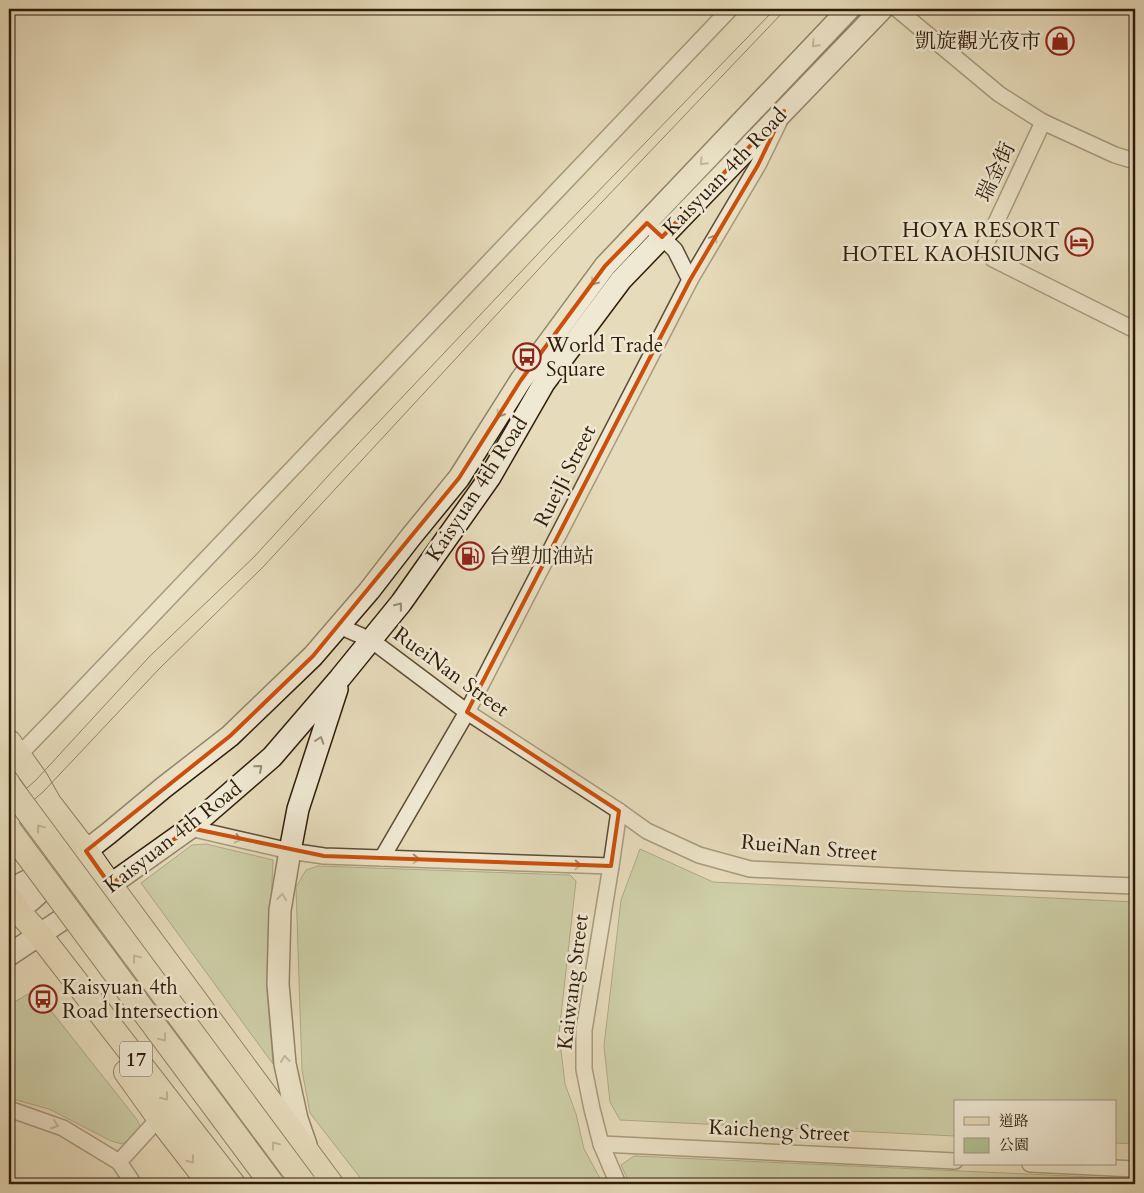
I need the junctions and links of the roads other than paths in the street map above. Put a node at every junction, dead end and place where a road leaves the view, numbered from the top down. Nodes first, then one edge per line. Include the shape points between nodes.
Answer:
1 (730, 9) edge
2 (849, 9) edge
3 (882, 9) edge
4 (897, 9) edge
5 (784, 111) junction
6 (1044, 122) junction
7 (1135, 161) edge
8 (646, 223) junction
9 (662, 237) junction
10 (690, 280) junction
11 (1135, 330) edge
12 (339, 626) junction
13 (371, 640) junction
14 (340, 678) junction
15 (467, 712) junction
16 (12, 753) edge
17 (9, 786) edge
18 (618, 811) junction
19 (190, 828) junction
20 (9, 830) edge
21 (86, 851) junction
22 (290, 851) junction
23 (382, 858) junction
24 (611, 866) junction
25 (110, 886) junction
26 (1135, 886) edge
27 (11, 904) edge
28 (39, 934) junction
29 (14, 951) edge
30 (9, 970) edge
31 (9, 1110) edge
32 (159, 1118) junction
33 (297, 1120) junction
34 (601, 1144) junction
35 (310, 1157) junction
36 (954, 1161) edge
37 (119, 1162) junction
38 (1072, 1166) edge
39 (1135, 1169) edge
40 (132, 1184) edge
41 (210, 1184) edge
42 (233, 1184) edge
43 (272, 1184) edge
44 (304, 1184) edge
45 (331, 1184) edge
46 (347, 1184) edge
47 (618, 1184) edge

1 - 16 street
2 -> 8 street, Kaisyuan 4th Road
3 - 5 street, Kaisyuan 4th Road
4 - 6 street via 999,94
5 - 9 street, Kaisyuan 4th Road
10 -> 5 street via 758,165
6 - 7 street
6 - 11 street, 瑞金街 via 985,246 993,259
8 - 9 street
8 -> 12 street, Kaisyuan 4th Road via 605,266 521,380 459,478
9 - 10 street via 675,250
13 -> 9 street, Kaisyuan 4th Road via 402,603 490,477 544,383 621,280
10 - 15 street, RueiJi Street
12 - 13 street, RueiNan Street
12 - 21 street, Kaisyuan 4th Road via 313,656 230,736
13 - 14 street, Kaisyuan 4th Road
13 - 15 street, RueiNan Street
19 -> 14 street, Kaisyuan 4th Road via 272,757
22 -> 14 street via 298,809
15 - 18 street, RueiNan Street
15 - 23 street, RueiJi Street
16 - 21 main road
44 -> 17 main road, bridge
18 - 24 street, Kaiwang Street
18 - 26 street, RueiNan Street via 646,831 699,855 750,869
19 -> 22 street
19 - 25 street, Kaisyuan 4th Road
20 -> 43 main road, 17, bridge
21 - 25 main road
21 - 27 street, Kaisyuan 4th Road via 30,901
22 - 23 street
33 -> 22 street via 285,1064 278,984 280,910
23 -> 24 street
24 - 34 street, Kaiwang Street via 584,1030 584,1069
25 - 28 street, Kaisyuan 4th Road
25 - 33 main road via 131,894
25 - 35 main road
27 - 28 main road, 17
28 - 29 street, Kaisyuan 4th Road
28 - 32 main road, 17 via 42,960
28 -> 42 main road, 17
29 - 30 street
31 -> 37 street via 64,1128
32 - 37 street
32 -> 41 main road, 17
33 - 35 street
33 - 46 main road
34 - 36 street, Kaicheng Street
34 - 47 street, Kaiwang Street
35 - 45 main road
37 - 40 street
38 - 39 street

